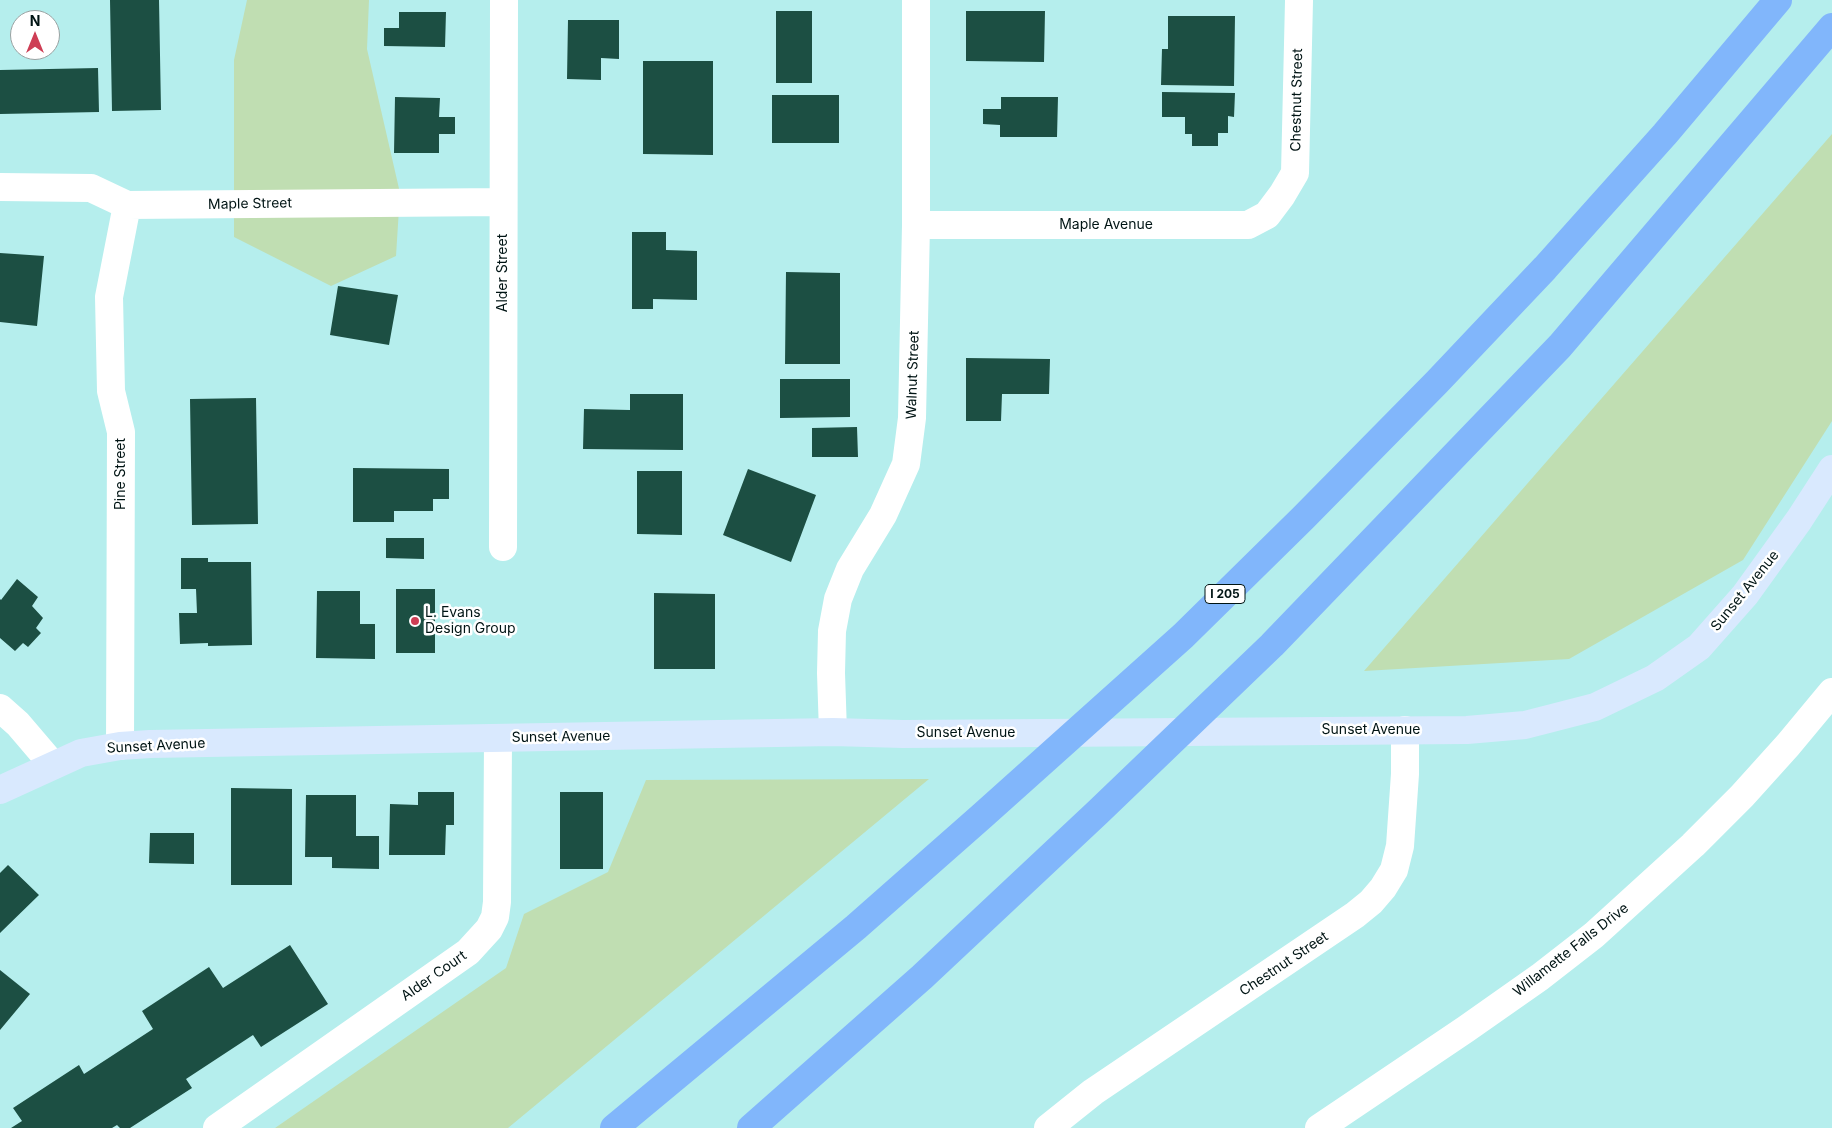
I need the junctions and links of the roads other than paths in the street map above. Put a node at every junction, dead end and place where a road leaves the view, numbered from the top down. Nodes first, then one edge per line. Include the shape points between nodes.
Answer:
1 (504, 0) edge
2 (916, 0) edge
3 (1778, 0) edge
4 (1299, 1) edge
5 (1832, 27) edge
6 (0, 187) edge
7 (1282, 195) joint
8 (504, 202) junction
9 (127, 205) junction
10 (916, 225) junction
11 (1832, 469) edge
12 (503, 547) dead end
13 (1832, 692) edge
14 (0, 708) edge
15 (1405, 730) junction
16 (833, 732) junction
17 (498, 738) junction
18 (120, 746) junction
19 (53, 765) junction
20 (0, 790) edge
21 (217, 1128) edge
22 (614, 1128) edge
23 (751, 1128) edge
24 (1048, 1128) edge
25 (1319, 1128) edge

1 - 8 street, Alder Street
2 - 10 street, Walnut Street
3 - 22 highway, I 205 via 1666,134 1538,275 1303,518 1190,629 856,926
4 - 7 street, Chestnut Street via 1296,173
5 - 23 highway via 1560,346 1272,645 922,977
6 - 9 street, Maple Street via 91,188
7 - 10 street, Maple Avenue via 1267,215 1248,225
8 - 9 street, Maple Street
8 - 12 street, Alder Street
9 - 18 street, Pine Street via 109,297 111,390 121,432
10 - 16 street, Walnut Street via 912,418 906,464 883,515 850,569 838,599 832,632
11 - 15 main road, Sunset Avenue via 1745,595 1698,647 1655,678 1595,707 1525,725 1467,730
13 - 25 street, Willamette Falls Drive via 1742,796 1594,936 1473,1024
14 - 19 street
15 - 16 main road, Sunset Avenue
15 - 24 street, Chestnut Street via 1400,846 1394,870 1371,902 1093,1092
16 - 17 main road, Sunset Avenue
17 - 18 main road, Sunset Avenue
17 - 21 street, Alder Court via 497,902 489,929 468,952
18 - 19 main road, Sunset Avenue via 81,753
19 - 20 main road, Sunset Avenue

